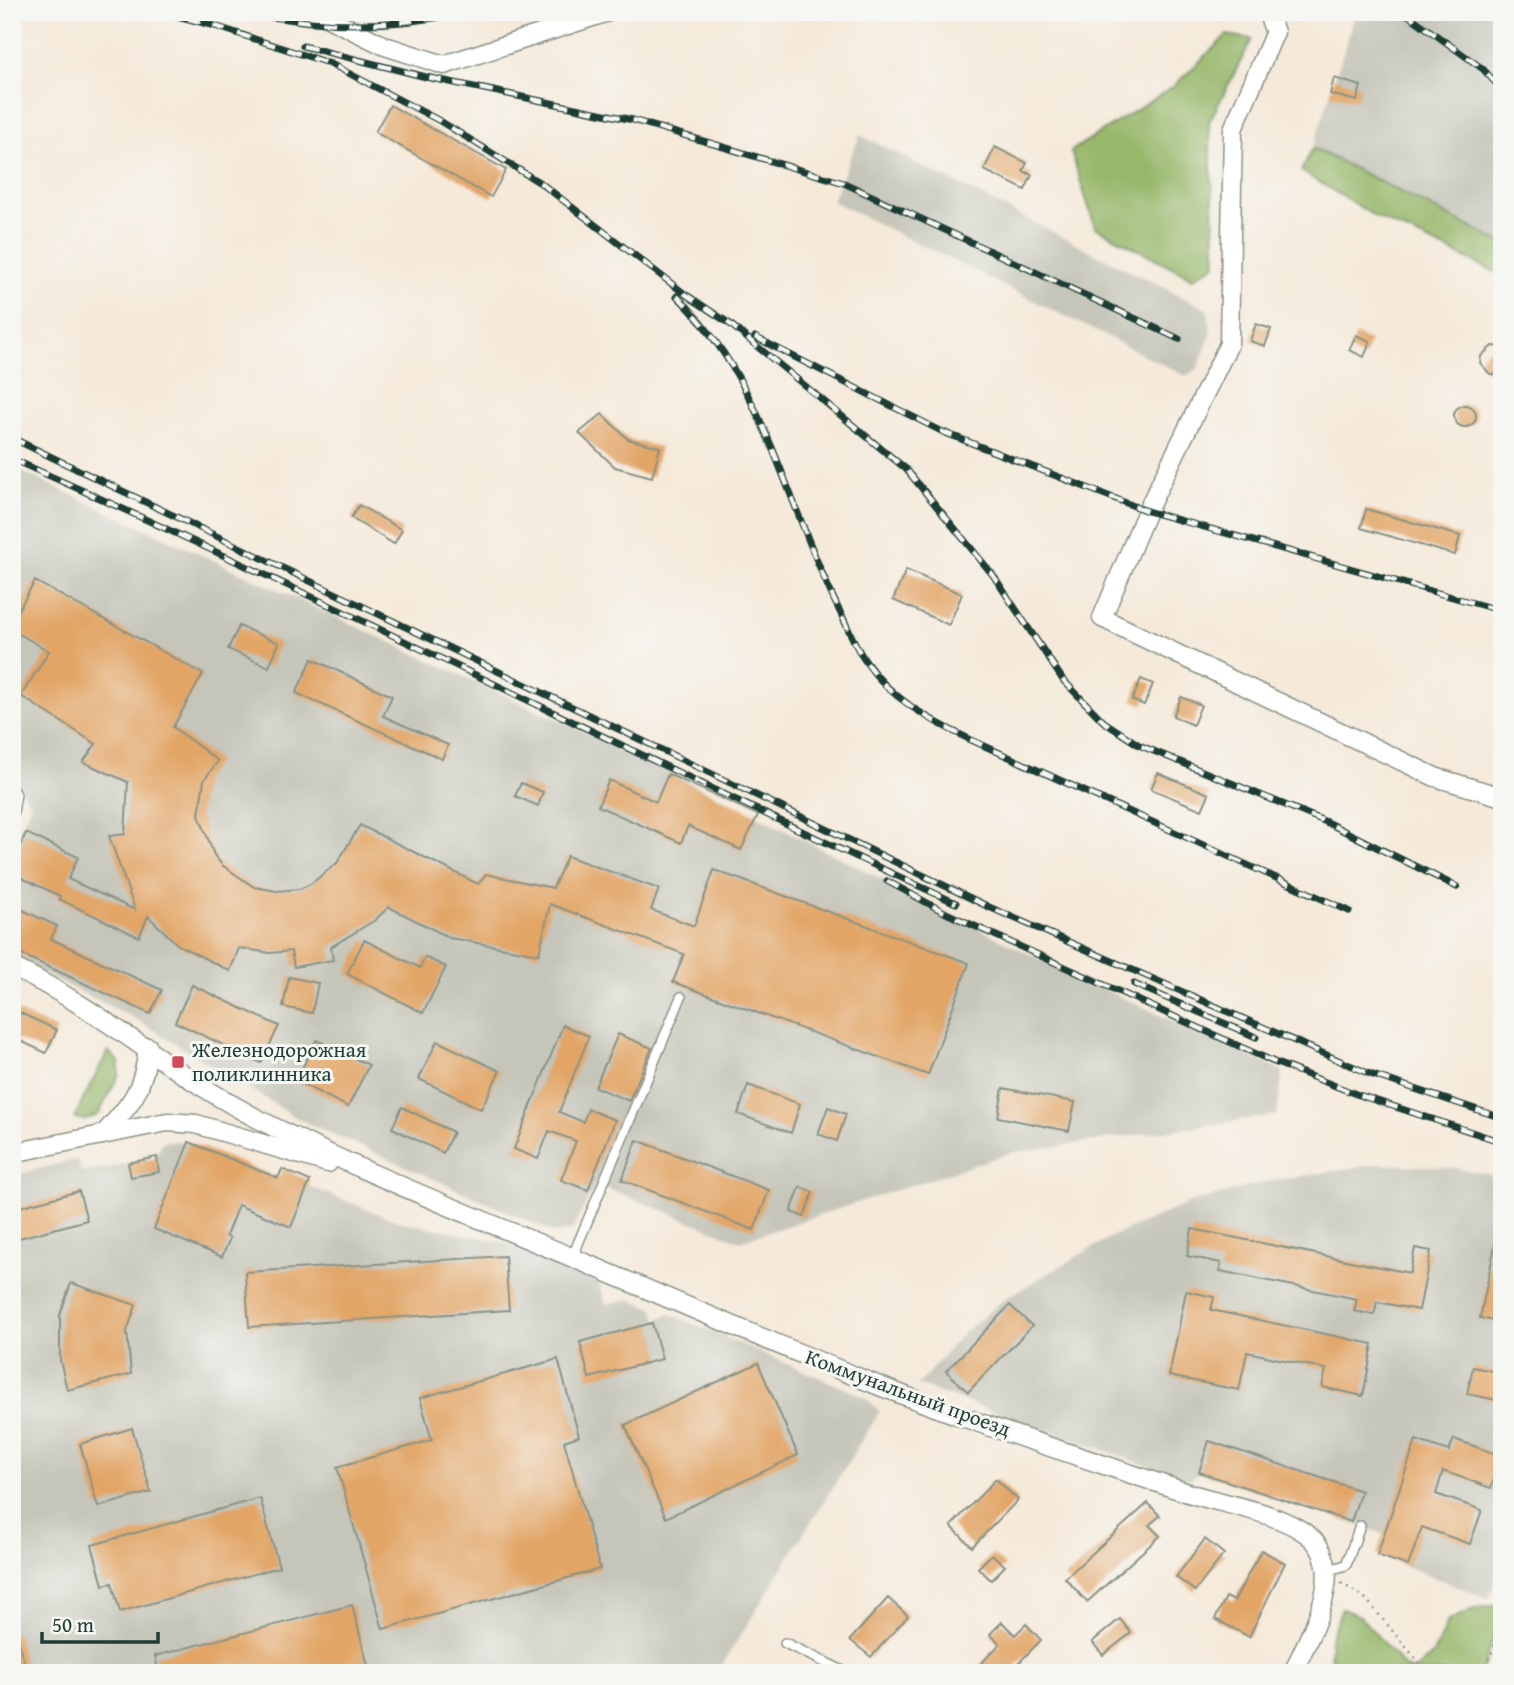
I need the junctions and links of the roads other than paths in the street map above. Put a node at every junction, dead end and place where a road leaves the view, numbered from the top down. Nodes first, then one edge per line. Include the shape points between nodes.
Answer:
1 (316, 12) edge
2 (608, 12) edge
3 (1267, 12) edge
4 (12, 789) edge
5 (1502, 797) edge
6 (12, 818) edge
7 (12, 967) edge
8 (681, 996) dead end
9 (148, 1047) junction
10 (103, 1135) junction
11 (12, 1153) edge
12 (375, 1177) junction
13 (572, 1258) junction
14 (1360, 1526) dead end
15 (1328, 1574) junction
16 (785, 1643) dead end
17 (847, 1673) edge
18 (1293, 1673) edge

1 - 2 street via 385,46 444,65
3 - 5 street via 1275,32 1233,129 1229,344 1147,511 1102,618 1435,777
4 - 6 lane via 16,794
7 - 9 street
8 - 13 lane
9 - 10 street via 145,1077
9 - 12 street via 187,1079
10 - 11 street
10 - 12 street via 167,1122 195,1124
12 - 13 street, Коммунальный проезд
13 - 15 street, Коммунальный проезд via 879,1386 1285,1522 1311,1537 1325,1557
14 - 15 lane via 1346,1564
15 - 18 street
16 - 17 lane

